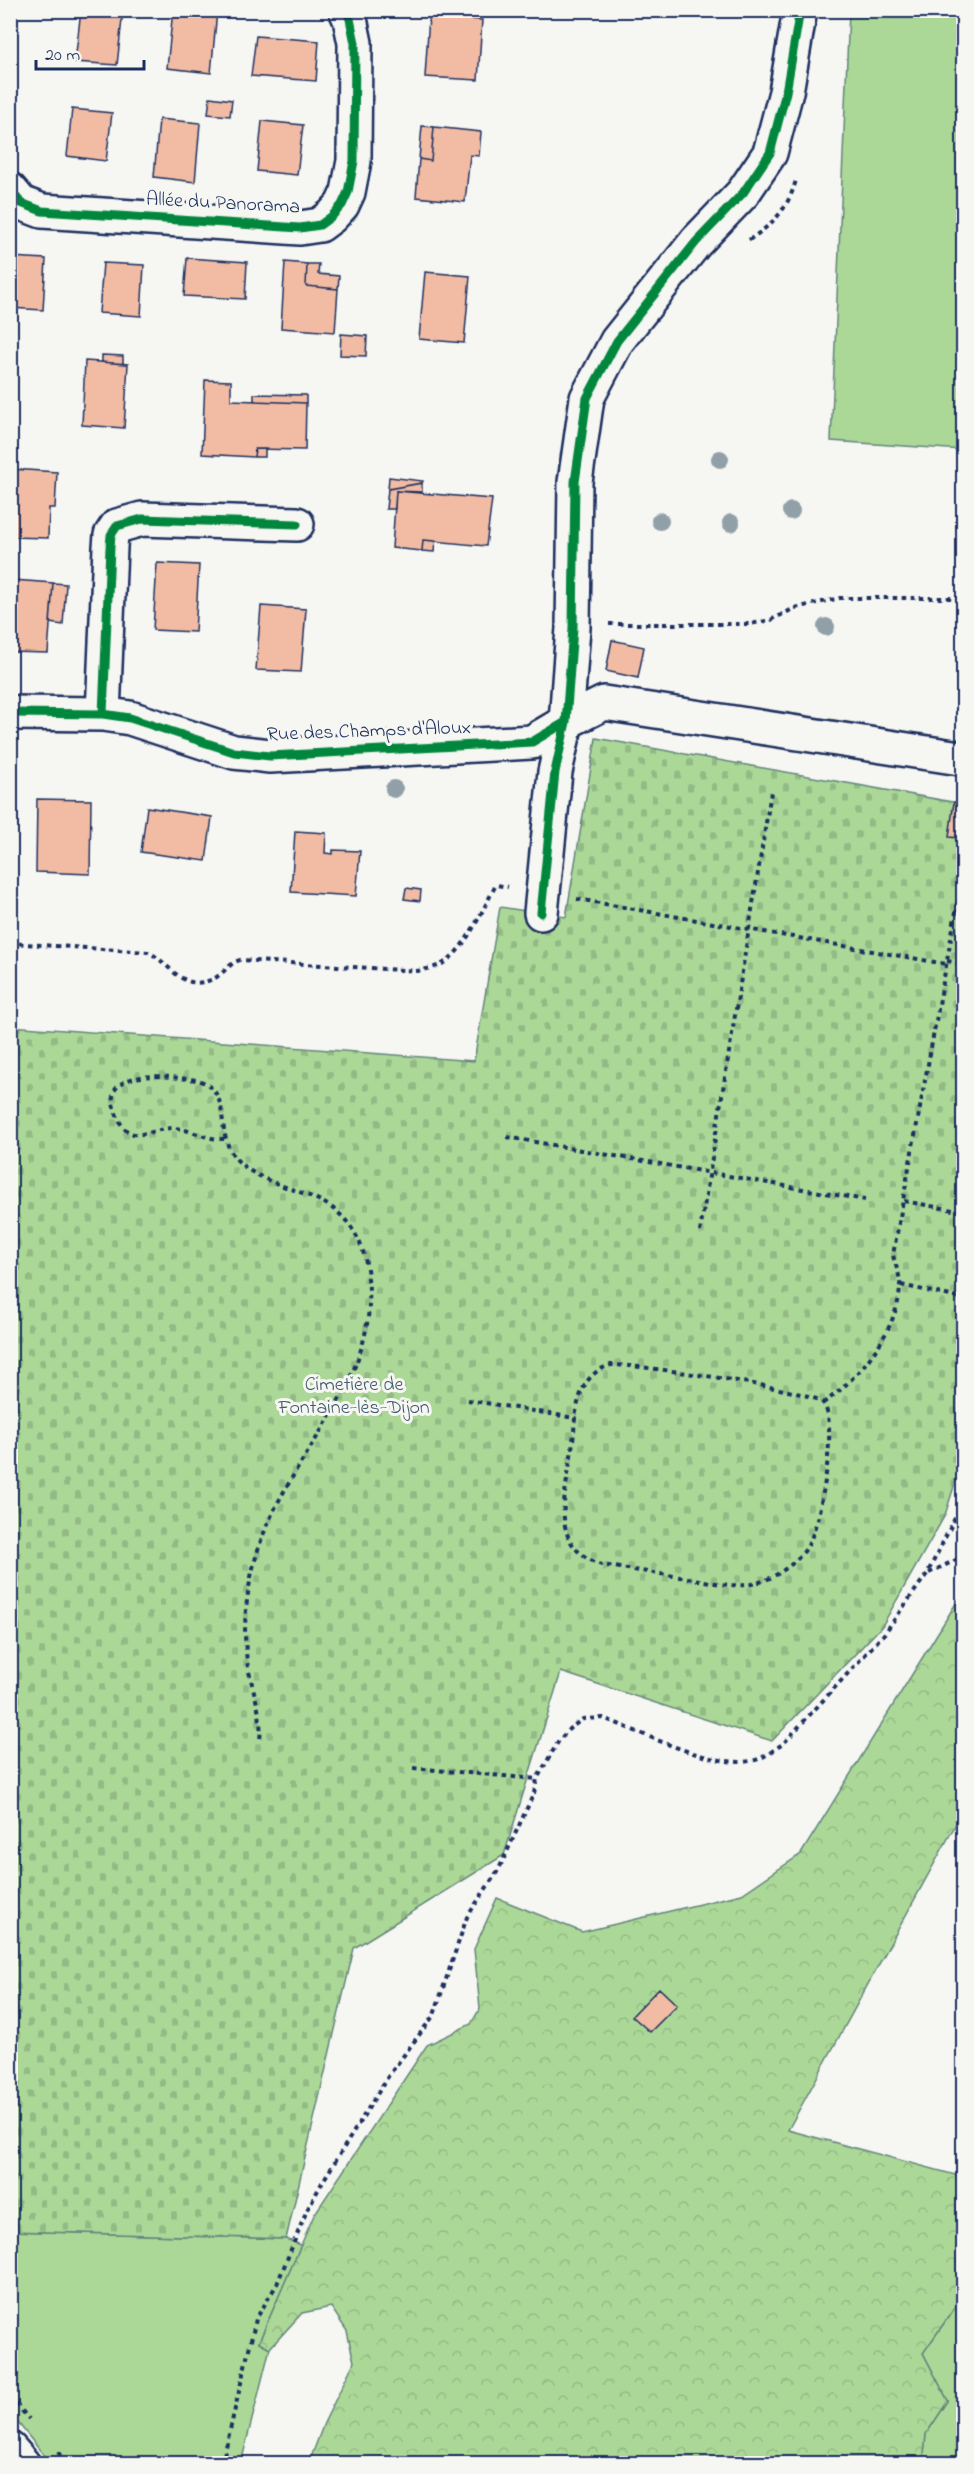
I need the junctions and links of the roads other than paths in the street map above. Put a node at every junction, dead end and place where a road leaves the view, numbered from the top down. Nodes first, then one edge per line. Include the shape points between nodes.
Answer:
1 (346, 10) edge
2 (800, 10) edge
3 (10, 190) edge
4 (297, 524) dead end
5 (10, 713) edge
6 (103, 714) junction
7 (566, 722) junction
8 (960, 758) dead end
9 (542, 902) road end
10 (10, 2449) edge
11 (23, 2463) edge

1 - 3 street, Allée du Panorama via 355,43 354,161 342,206 320,225 300,228 42,211 21,203
2 - 7 street via 786,92 770,153 743,193 696,242 623,333 587,398 575,482 573,628
4 - 6 street via 142,519 117,526 110,547
5 - 6 street, Rue des Champs d'Aloux
6 - 7 street, Rue des Champs d'Aloux via 130,718 234,752 270,756 532,742
7 - 8 street, Rue des Champs d'Aloux via 604,703
7 - 9 street via 555,772
10 - 11 street

